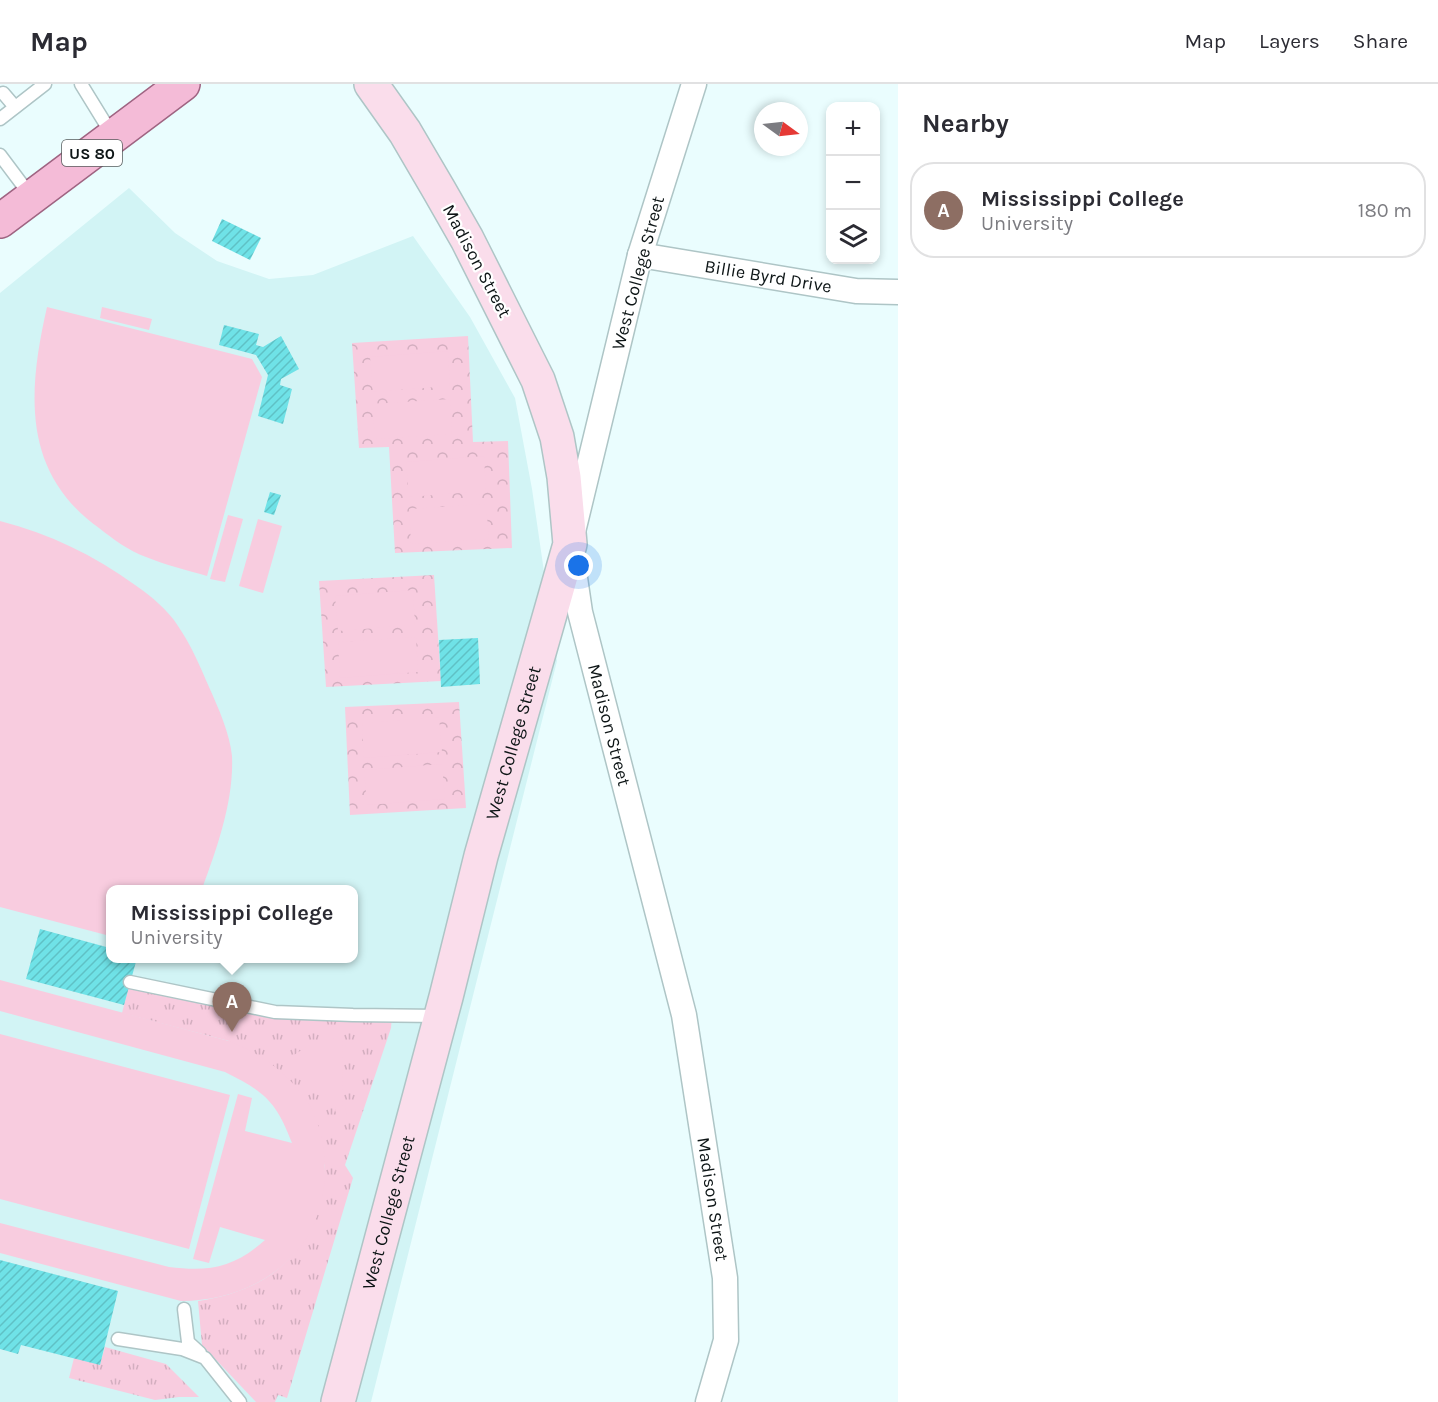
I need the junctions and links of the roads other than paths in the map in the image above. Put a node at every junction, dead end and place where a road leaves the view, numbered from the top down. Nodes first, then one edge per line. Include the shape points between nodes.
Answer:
1 (81, 84) edge
2 (148, 84) edge
3 (183, 84) edge
4 (694, 84) edge
5 (372, 85) edge
6 (38, 86) edge
7 (3, 93) dead end
8 (15, 107) junction
9 (0, 119) edge
10 (119, 133) junction
11 (0, 156) edge
12 (32, 197) junction
13 (0, 221) edge
14 (640, 255) junction
15 (898, 292) edge
16 (570, 544) junction
17 (130, 982) dead end
18 (441, 1016) junction
19 (184, 1309) dead end
20 (118, 1339) dead end
21 (206, 1358) junction
22 (240, 1402) edge
23 (338, 1402) edge
24 (708, 1402) edge

1 - 10 lane
2 - 10 main road
3 - 10 main road, US 80
4 - 14 street, West College Street
5 - 16 street, Madison Street via 405,132 467,239 538,380 557,437
6 - 8 lane
7 - 8 lane
8 - 9 lane
10 - 12 main road, US 80
11 - 12 lane
12 - 13 main road, US 80
14 - 15 street, Billie Byrd Drive via 856,291
14 - 16 street, West College Street
16 - 18 street, West College Street via 481,856
16 - 24 street, Madison Street via 580,612 684,1015 725,1278 726,1340
17 - 18 lane via 275,1012
18 - 23 street, West College Street
19 - 21 lane via 188,1342
20 - 21 lane via 182,1349
21 - 22 lane

